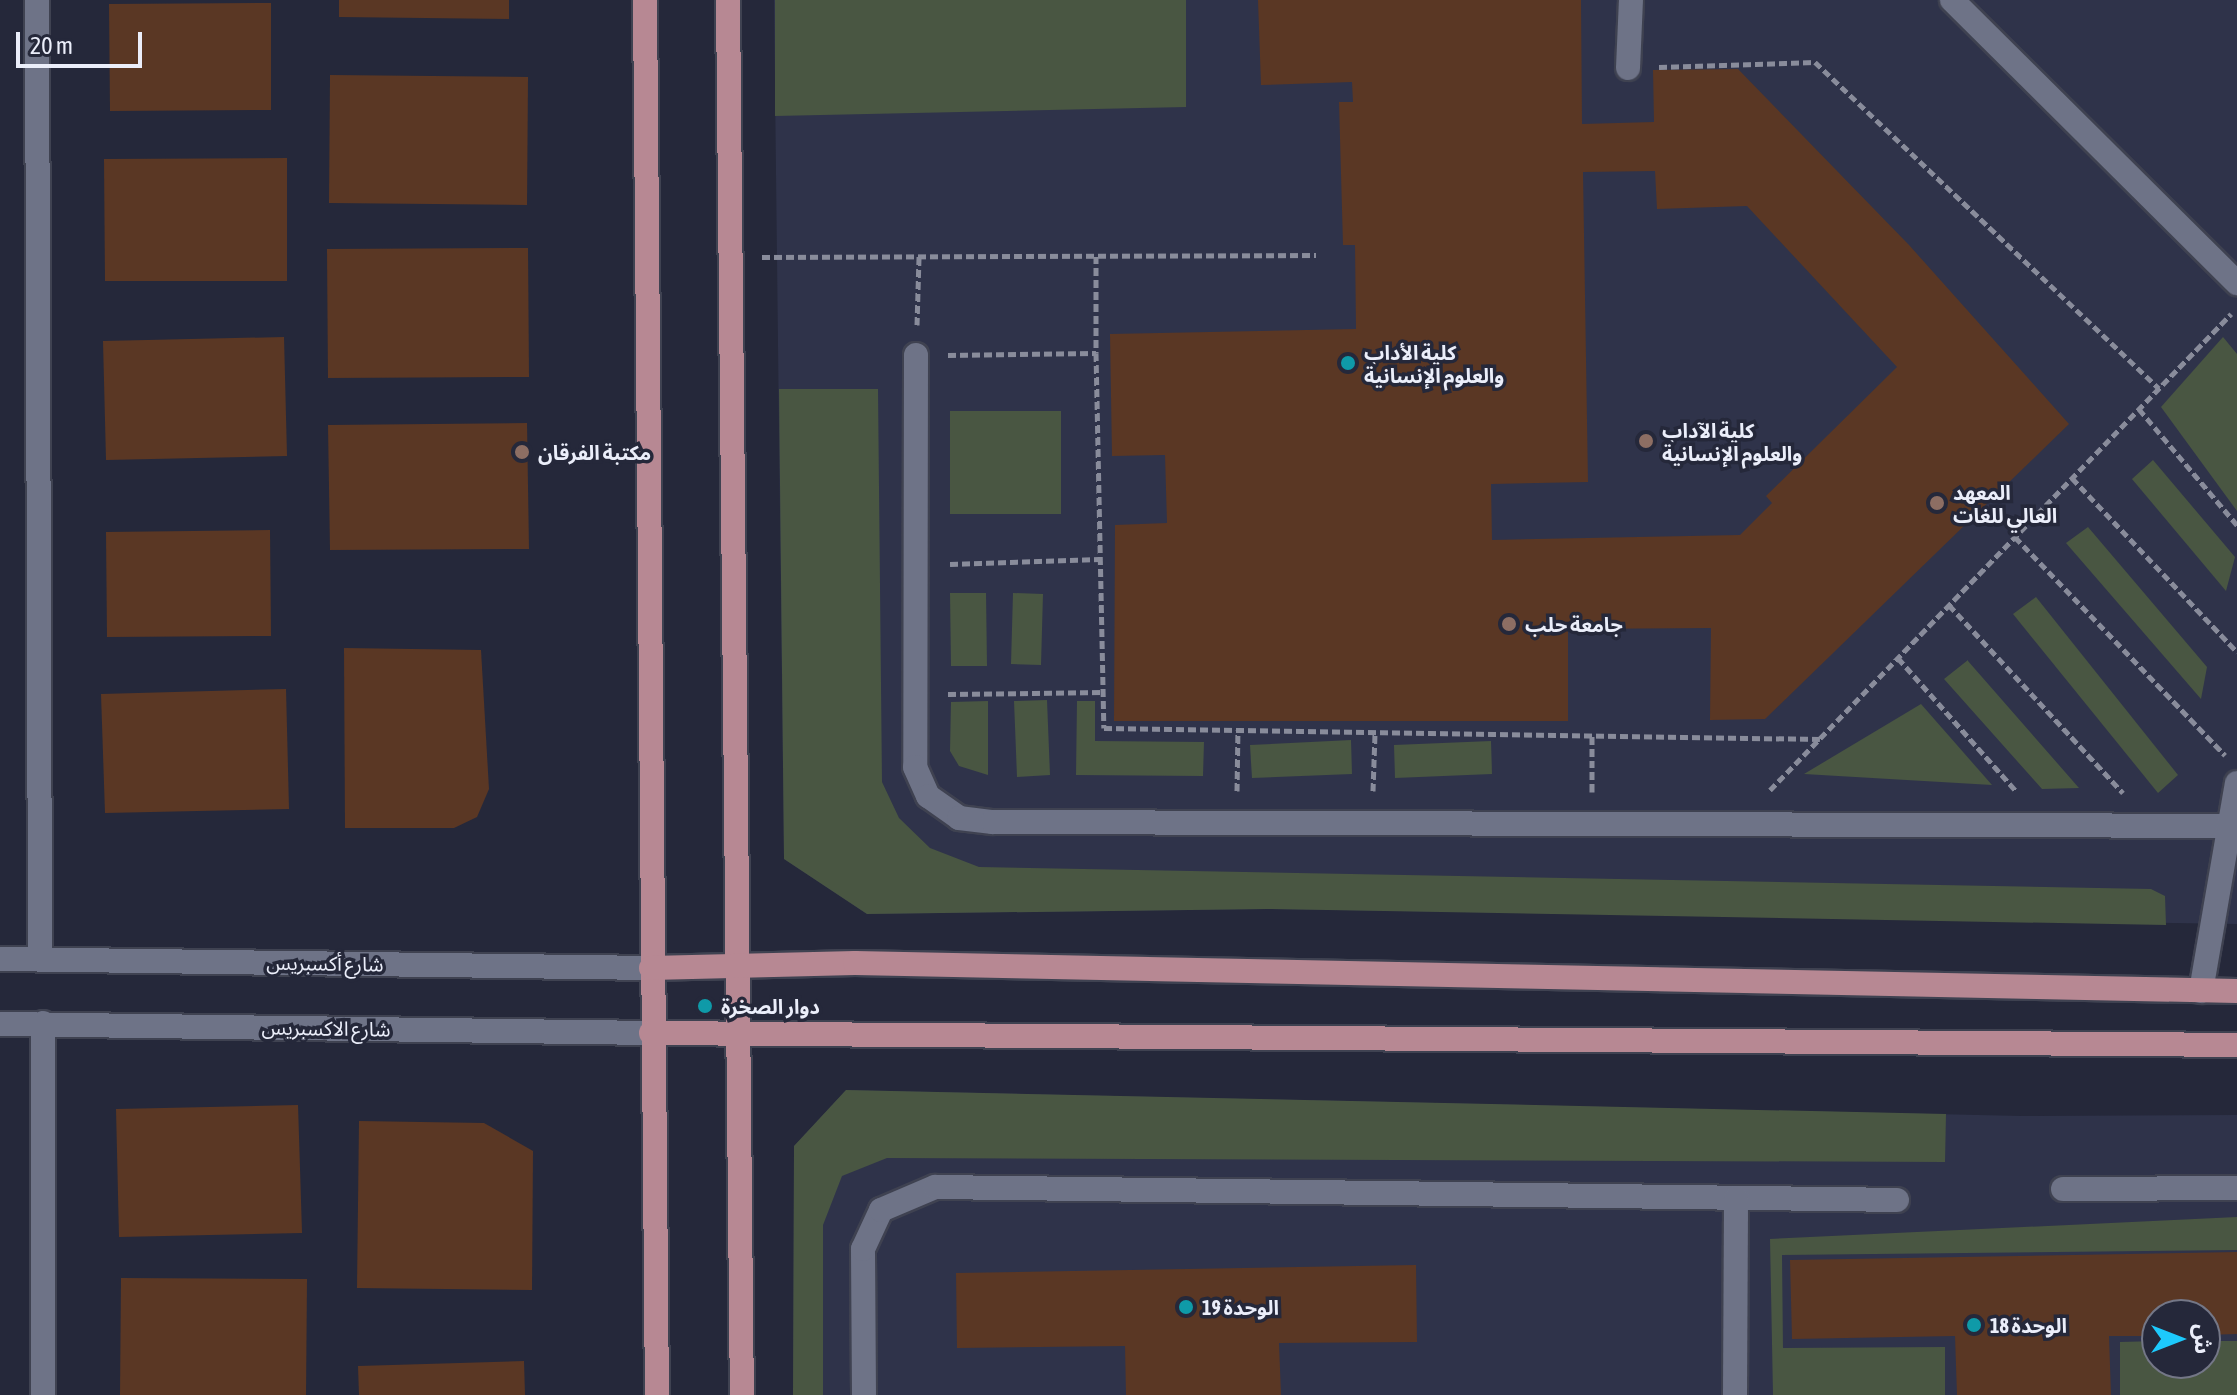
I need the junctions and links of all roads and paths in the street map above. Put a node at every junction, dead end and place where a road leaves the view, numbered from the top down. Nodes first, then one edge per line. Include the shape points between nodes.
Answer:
1 (37, 0) edge
2 (645, 0) edge
3 (728, 0) edge
4 (1631, 0) edge
5 (1952, 0) edge
6 (1628, 68) joint
7 (1316, 255) dead end
8 (919, 256) junction
9 (1096, 256) junction
10 (729, 257) junction
11 (2237, 283) edge
12 (2237, 308) edge
13 (1096, 353) junction
14 (916, 355) junction
15 (2159, 388) junction
16 (2139, 409) junction
17 (2072, 478) junction
18 (2237, 525) edge
19 (2015, 537) junction
20 (1100, 559) junction
21 (915, 565) junction
22 (1949, 605) junction
23 (2237, 652) edge
24 (1898, 658) junction
25 (1103, 692) junction
26 (915, 695) junction
27 (1238, 730) junction
28 (1375, 732) junction
29 (1592, 736) junction
30 (1820, 739) junction
31 (2237, 767) edge
32 (2237, 783) edge
33 (1236, 824) junction
34 (1372, 824) junction
35 (1592, 825) junction
36 (1736, 825) junction
37 (2047, 826) junction
38 (2154, 826) junction
39 (2233, 826) edge
40 (0, 959) edge
41 (40, 959) junction
42 (738, 966) junction
43 (651, 968) junction
44 (2201, 991) junction
45 (2237, 991) edge
46 (43, 1023) junction
47 (0, 1024) edge
48 (651, 1033) junction
49 (738, 1034) junction
50 (2237, 1045) edge
51 (2237, 1188) edge
52 (2063, 1189) dead end
53 (1736, 1198) junction
54 (1897, 1200) dead end
55 (43, 1395) edge
56 (657, 1395) edge
57 (742, 1395) edge
58 (864, 1395) edge
59 (1735, 1395) edge

1 - 41 street
2 - 43 main road
3 - 10 main road
4 - 6 street
5 - 11 street
6 - 15 path via 1815,62
7 - 9 path
8 - 9 path
8 - 10 path
8 - 14 path
9 - 13 path
10 - 42 main road
12 - 15 path
13 - 14 path
13 - 20 path
14 - 21 street
15 - 16 path
16 - 17 path
16 - 18 path
17 - 19 path
17 - 23 path
19 - 22 path
19 - 31 path
20 - 21 path
20 - 25 path
21 - 26 street
22 - 24 path
22 - 38 path
24 - 30 path
24 - 37 path
25 - 26 path
25 - 27 path via 1104,728
26 - 33 street via 915,767 928,796 959,818
27 - 28 path
27 - 33 path
28 - 29 path
28 - 34 path
29 - 30 path
29 - 35 path
30 - 36 path
32 - 39 street
33 - 34 street
34 - 35 street
35 - 36 street
36 - 37 street
37 - 38 street
38 - 39 street
39 - 44 street
40 - 41 street, شارع أكسبريس
41 - 43 street, شارع أكسبريس
42 - 43 main road
42 - 44 main road via 855,963
42 - 49 main road
43 - 48 main road
44 - 45 main road
46 - 47 street, شارع الاكسبريس
46 - 48 street, شارع الاكسبريس
46 - 55 street
48 - 49 main road
48 - 56 main road
49 - 50 main road
49 - 57 main road
51 - 52 street
53 - 54 street
53 - 58 street via 935,1187 881,1210 863,1249
53 - 59 street

